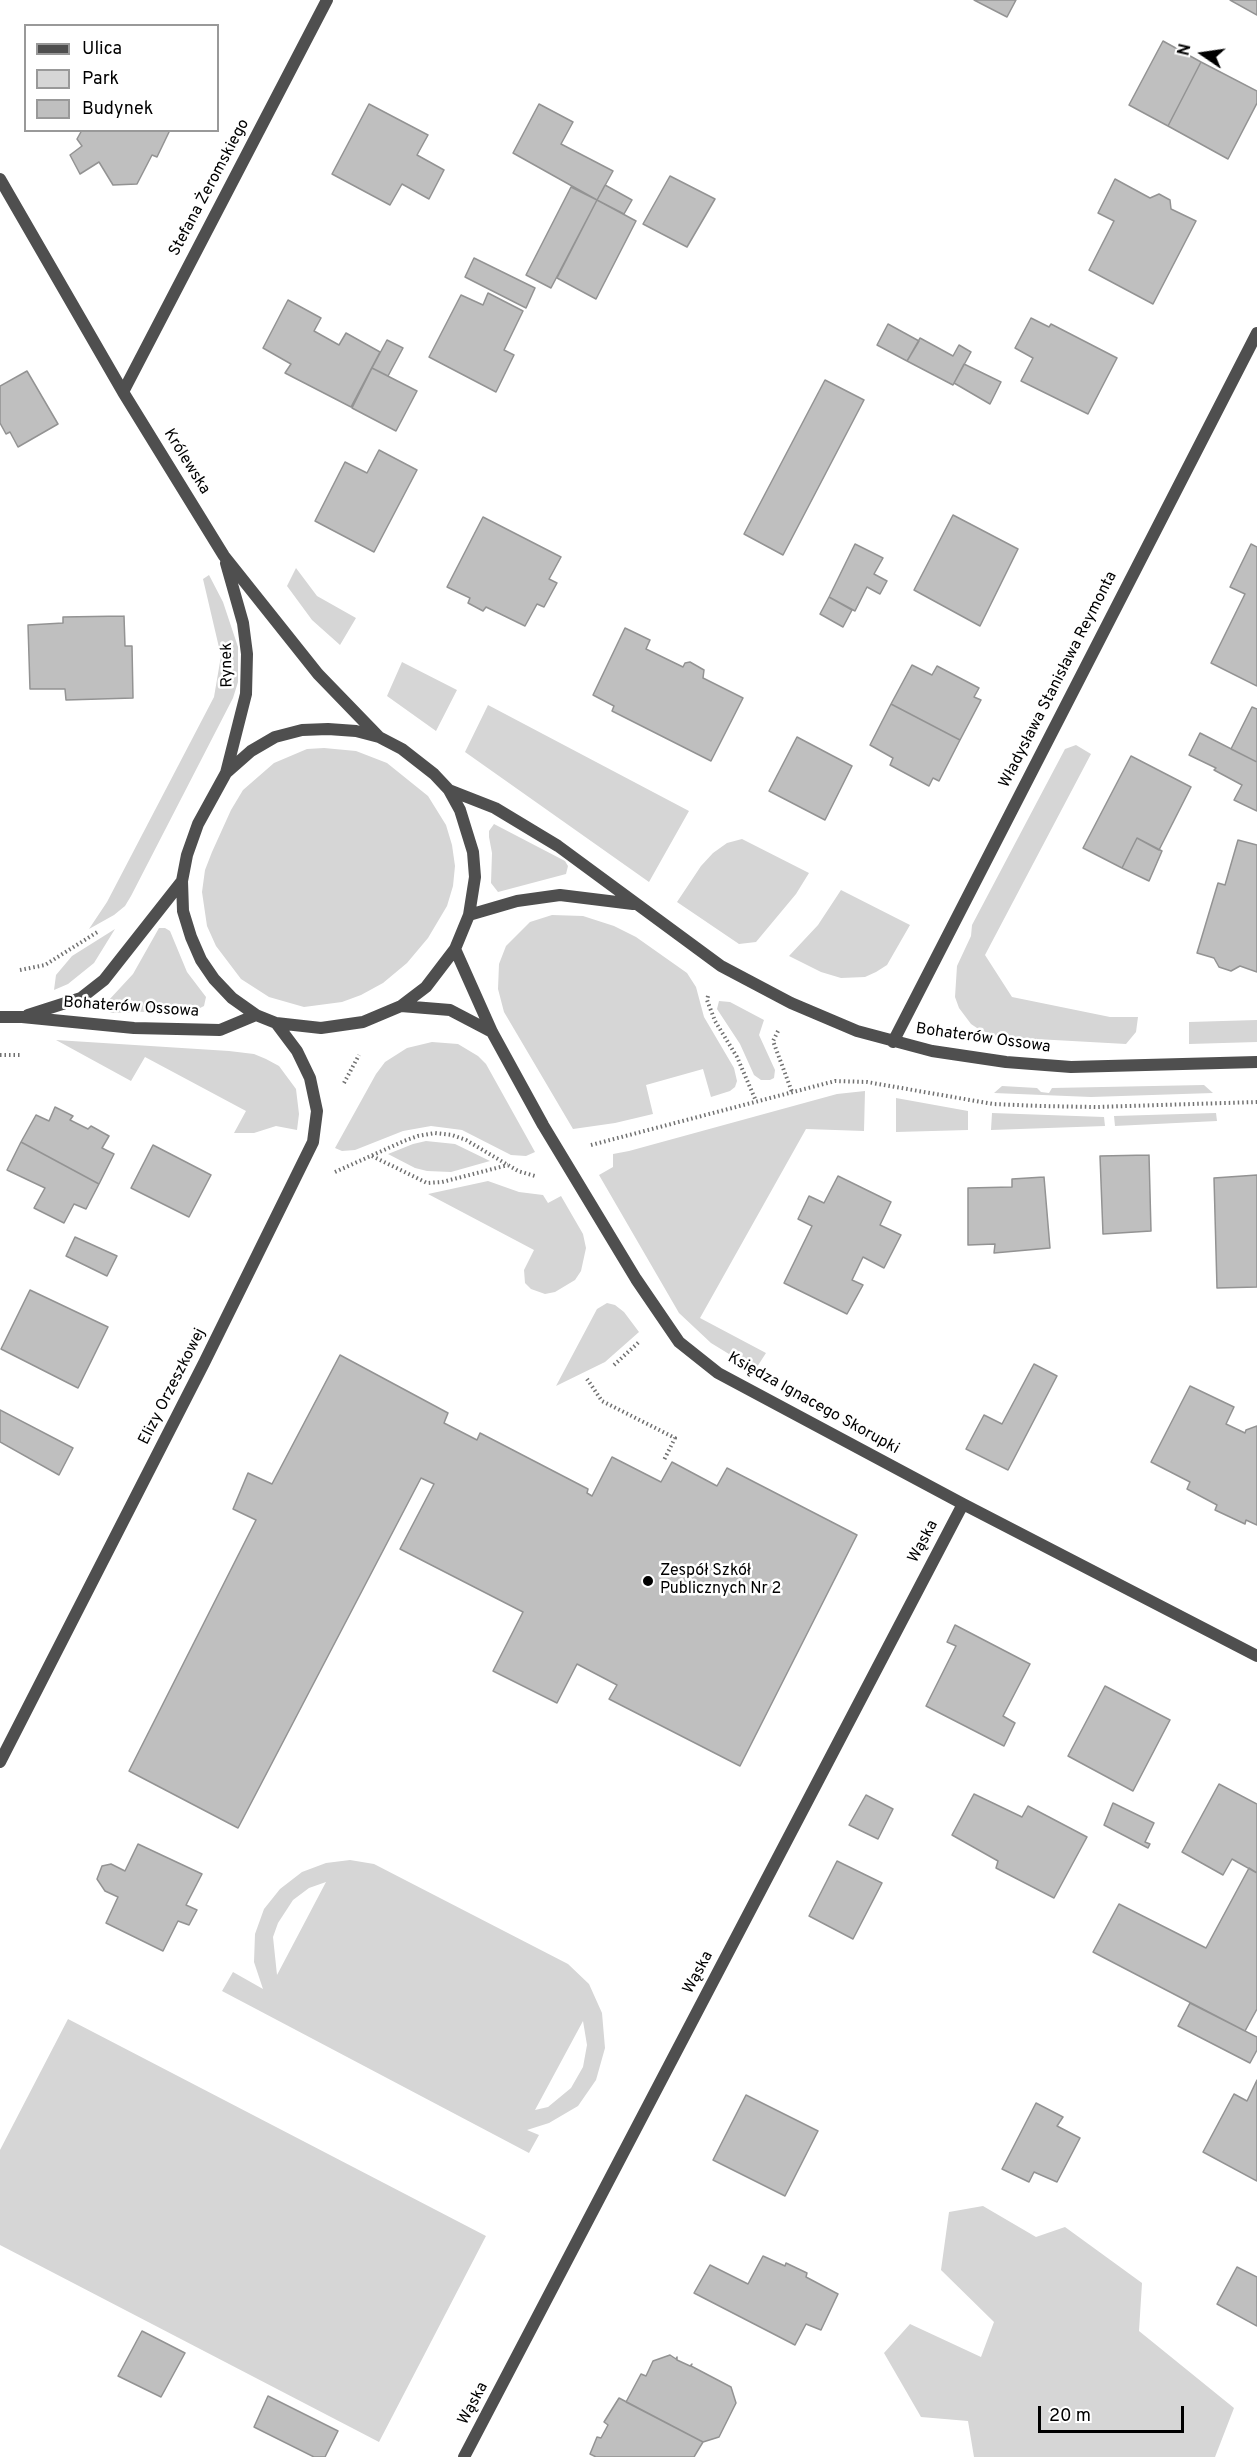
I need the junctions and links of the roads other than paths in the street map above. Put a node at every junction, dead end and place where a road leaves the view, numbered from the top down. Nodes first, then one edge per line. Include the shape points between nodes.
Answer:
1 (327, 0) edge
2 (0, 179) edge
3 (1257, 333) edge
4 (123, 392) junction
5 (224, 556) junction
6 (379, 737) junction
7 (226, 773) junction
8 (449, 790) junction
9 (182, 881) junction
10 (634, 904) junction
11 (469, 915) junction
12 (455, 949) junction
13 (400, 1006) junction
14 (256, 1015) junction
15 (0, 1017) edge
16 (22, 1017) junction
17 (276, 1023) junction
18 (492, 1032) junction
19 (893, 1042) junction
20 (1257, 1062) edge
21 (963, 1504) junction
22 (1257, 1656) edge
23 (0, 1762) edge
24 (464, 2457) edge

1 - 4 street, Stefana Żeromskiego
2 - 4 street, Królewska
3 - 19 street, Władysława Stanisława Reymonta
4 - 5 street, Królewska
5 - 6 street, Królewska via 318,674
5 - 7 street, Rynek via 243,623 247,654 246,694
6 - 7 street via 328,729 275,737
6 - 8 street via 419,760
7 - 9 street via 198,824
8 - 10 street, Bohaterów Ossowa via 495,808 558,846
8 - 11 street via 460,810 473,852 475,877
9 - 14 street via 183,911 201,960 214,980
9 - 16 street via 104,980 81,998
10 - 11 street, Bohaterów Ossowa via 560,895 517,901
10 - 19 street, Bohaterów Ossowa via 721,966 826,1019
11 - 12 street
12 - 13 street via 426,987
12 - 18 street, Księdza Ignacego Skorupki
13 - 17 street via 363,1022 321,1028
13 - 18 street via 450,1010
14 - 16 street, Bohaterów Ossowa via 220,1030 134,1028
14 - 17 street
15 - 16 street, Bohaterów Ossowa
17 - 23 street, Elizy Orzeszkowej via 297,1051 310,1078 317,1111 313,1142
18 - 21 street, Księdza Ignacego Skorupki via 590,1204 679,1342 718,1372
19 - 20 street, Bohaterów Ossowa via 969,1057 1071,1067
21 - 22 street, Księdza Ignacego Skorupki
21 - 24 street, Wąska

